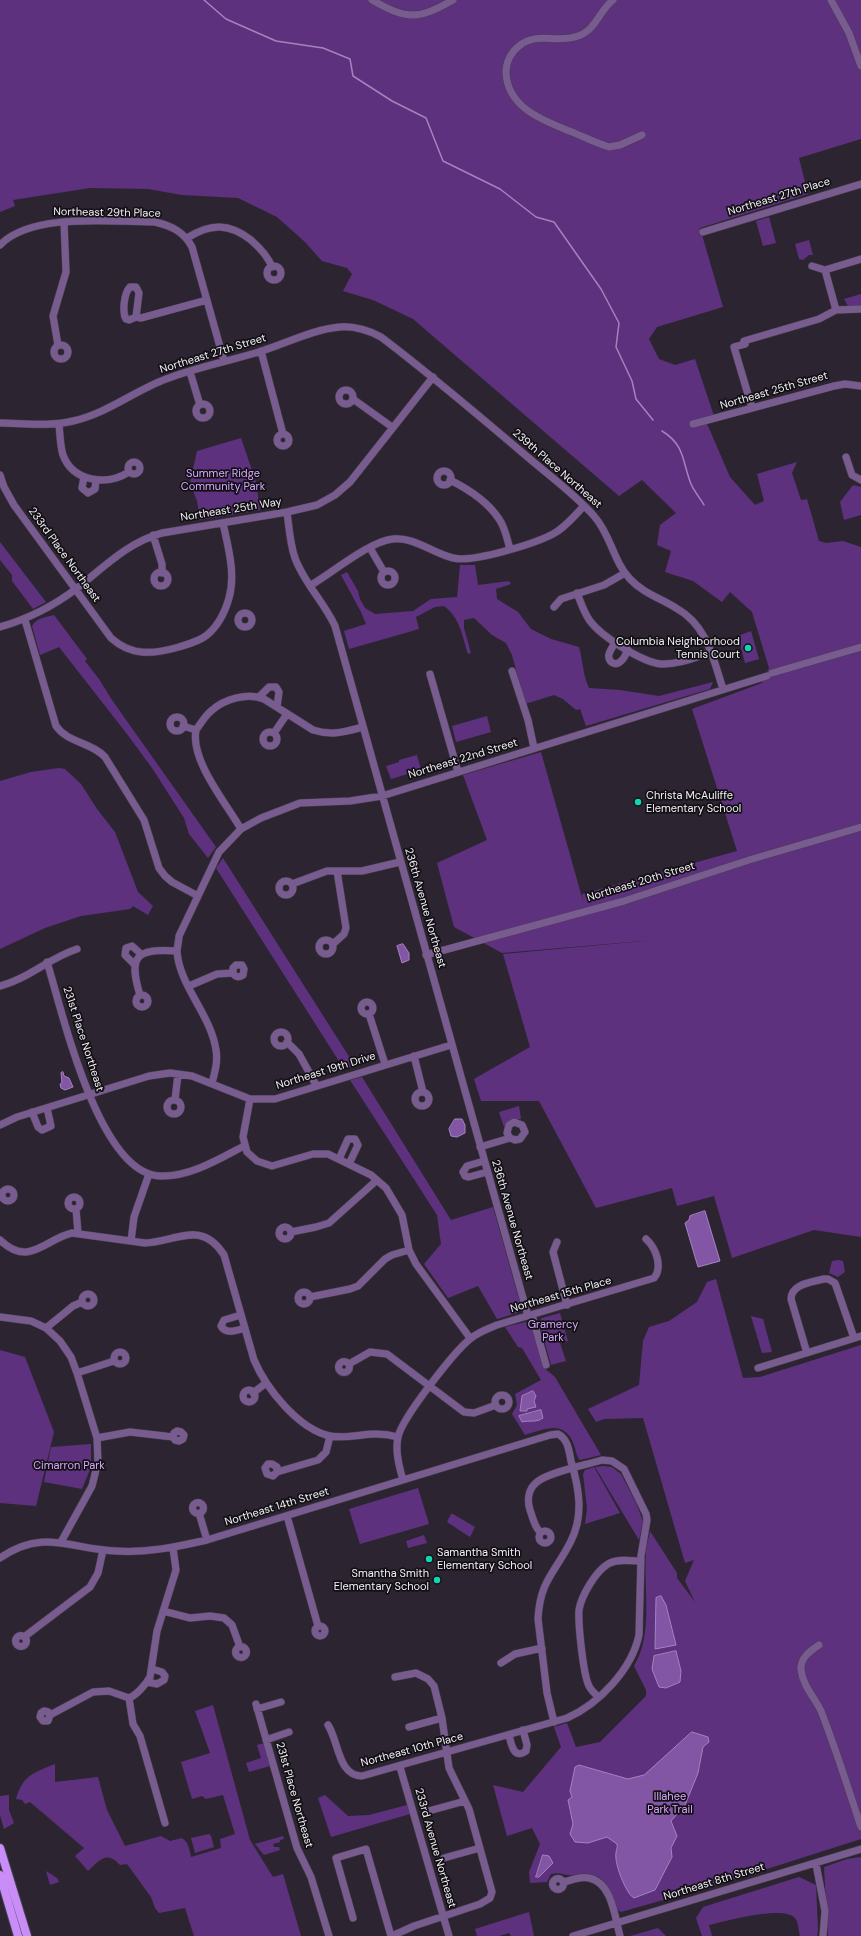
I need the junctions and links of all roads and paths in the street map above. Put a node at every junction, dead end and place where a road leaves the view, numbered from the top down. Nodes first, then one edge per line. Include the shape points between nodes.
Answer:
1 (372, 0) edge
2 (453, 0) edge
3 (613, 0) edge
4 (831, 0) edge
5 (861, 66) edge
6 (642, 135) dead end
7 (861, 184) edge
8 (64, 222) junction
9 (703, 232) dead end
10 (187, 238) junction
11 (0, 245) edge
12 (861, 260) edge
13 (812, 266) dead end
14 (272, 267) dead end
15 (825, 270) junction
16 (207, 300) junction
17 (861, 309) edge
18 (836, 310) junction
19 (136, 317) dead end
20 (342, 327) joint
21 (58, 345) dead end
22 (261, 351) junction
23 (224, 361) junction
24 (190, 372) junction
25 (433, 377) junction
26 (861, 386) edge
27 (353, 399) dead end
28 (200, 405) dead end
29 (752, 408) junction
30 (0, 423) edge
31 (59, 424) junction
32 (693, 424) dead end
33 (392, 427) junction
34 (283, 434) dead end
35 (846, 457) dead end
36 (129, 472) dead end
37 (0, 475) edge
38 (84, 477) junction
39 (96, 480) junction
40 (450, 480) dead end
41 (861, 480) edge
42 (584, 506) junction
43 (287, 512) junction
44 (223, 523) junction
45 (154, 535) junction
46 (370, 548) junction
47 (510, 549) junction
48 (384, 572) dead end
49 (162, 573) dead end
50 (625, 573) junction
51 (310, 585) junction
52 (76, 589) junction
53 (577, 593) junction
54 (554, 607) dead end
55 (225, 611) junction
56 (238, 617) dead end
57 (25, 620) junction
58 (0, 627) edge
59 (615, 643) junction
60 (861, 647) edge
61 (628, 650) junction
62 (712, 652) junction
63 (512, 671) dead end
64 (430, 674) dead end
65 (723, 689) junction
66 (258, 697) junction
67 (277, 708) junction
68 (287, 714) junction
69 (183, 726) dead end
70 (363, 727) junction
71 (196, 730) junction
72 (274, 733) dead end
73 (534, 748) junction
74 (458, 772) junction
75 (382, 796) junction
76 (861, 827) edge
77 (241, 828) junction
78 (400, 862) junction
79 (337, 871) junction
80 (292, 884) dead end
81 (198, 896) junction
82 (333, 944) dead end
83 (77, 949) dead end
84 (177, 951) junction
85 (141, 954) junction
86 (426, 955) junction
87 (47, 962) junction
88 (134, 964) junction
89 (232, 973) dead end
90 (0, 986) edge
91 (189, 986) junction
92 (140, 995) dead end
93 (369, 1014) dead end
94 (287, 1042) dead end
95 (451, 1045) junction
96 (414, 1056) junction
97 (385, 1064) junction
98 (178, 1074) junction
99 (212, 1083) junction
100 (316, 1085) junction
101 (423, 1092) dead end
102 (88, 1096) junction
103 (250, 1099) junction
104 (175, 1100) dead end
105 (47, 1108) junction
106 (32, 1112) junction
107 (0, 1125) edge
108 (510, 1138) dead end
109 (244, 1146) junction
110 (480, 1147) junction
111 (339, 1159) junction
112 (484, 1161) junction
113 (349, 1164) junction
114 (487, 1172) junction
115 (149, 1174) junction
116 (377, 1180) junction
117 (76, 1209) dead end
118 (291, 1232) dead end
119 (78, 1233) junction
120 (646, 1238) dead end
121 (0, 1240) edge
122 (130, 1241) junction
123 (557, 1242) dead end
124 (409, 1250) junction
125 (310, 1297) dead end
126 (82, 1302) dead end
127 (567, 1305) junction
128 (241, 1315) junction
129 (0, 1316) edge
130 (530, 1316) junction
131 (46, 1328) junction
132 (245, 1328) junction
133 (857, 1337) edge
134 (470, 1338) junction
135 (807, 1353) junction
136 (114, 1361) dead end
137 (349, 1364) dead end
138 (546, 1365) dead end
139 (758, 1368) dead end
140 (77, 1373) junction
141 (266, 1383) junction
142 (429, 1387) junction
143 (253, 1393) dead end
144 (496, 1405) dead end
145 (330, 1436) junction
146 (173, 1437) dead end
147 (398, 1437) junction
148 (97, 1438) junction
149 (573, 1468) junction
150 (277, 1472) dead end
151 (403, 1480) junction
152 (199, 1513) dead end
153 (287, 1516) junction
154 (540, 1532) dead end
155 (207, 1540) junction
156 (61, 1542) junction
157 (174, 1548) junction
158 (103, 1550) junction
159 (0, 1558) edge
160 (641, 1561) junction
161 (163, 1611) junction
162 (318, 1626) dead end
163 (24, 1637) dead end
164 (820, 1645) dead end
165 (240, 1647) dead end
166 (542, 1648) junction
167 (501, 1663) dead end
168 (152, 1669) junction
169 (395, 1677) dead end
170 (147, 1682) junction
171 (599, 1697) junction
172 (129, 1698) junction
173 (281, 1702) dead end
174 (50, 1715) dead end
175 (442, 1718) junction
176 (554, 1722) junction
177 (328, 1726) dead end
178 (409, 1727) dead end
179 (523, 1730) junction
180 (289, 1732) dead end
181 (509, 1735) junction
182 (266, 1740) junction
183 (446, 1753) junction
184 (400, 1767) junction
185 (465, 1801) junction
186 (426, 1812) dead end
187 (165, 1823) dead end
188 (861, 1827) edge
189 (0, 1848) edge
190 (480, 1848) junction
191 (861, 1849) edge
192 (444, 1858) dead end
193 (816, 1864) junction
194 (0, 1875) edge
195 (564, 1882) dead end
196 (443, 1917) junction
197 (353, 1918) dead end
198 (617, 1923) junction
199 (19, 1936) edge
200 (27, 1936) edge
201 (329, 1936) edge
202 (392, 1936) edge
203 (449, 1936) edge
204 (573, 1936) edge
205 (620, 1936) edge
206 (823, 1936) edge

1 - 2 street via 391,11 409,16 431,11
3 - 6 street via 595,24 583,34 569,39 538,37 526,41 514,50 507,62 508,85 512,95 532,114 609,147 620,146
4 - 5 street via 849,33
7 - 9 street, Northeast 27th Place
8 - 10 street, Northeast 29th Place via 155,222 171,226
8 - 11 street, Northeast 29th Place via 22,230 14,233
8 - 21 street via 66,272 53,316
10 - 14 street via 208,229 234,229 258,246
10 - 16 street
12 - 15 street
13 - 15 street
15 - 18 street
16 - 19 street via 141,318
16 - 23 street
17 - 18 street
18 - 29 street via 819,319 744,341 745,344 734,348
20 - 22 street, Northeast 27th Street via 325,329
20 - 25 street, 239th Place Northeast via 362,328 381,337
22 - 23 street, Northeast 27th Street
22 - 34 street
23 - 24 street, Northeast 27th Street
24 - 28 street
24 - 31 street, Northeast 27th Street via 165,379 86,418
25 - 33 street, Northeast 25th Way
25 - 42 street, 239th Place Northeast
26 - 29 street, Northeast 25th Street via 834,386
27 - 33 street
29 - 32 street, Northeast 25th Street
30 - 31 street, Northeast 27th Street
31 - 38 street via 64,456 72,468
33 - 43 street, Northeast 25th Way via 350,482 335,495 317,505
35 - 41 street via 852,475
36 - 39 street via 117,478
37 - 52 street, 233rd Place Northeast via 14,505
38 - 39 street
38 - 39 street via 82,488 88,493 95,489
40 - 47 street via 471,492 494,513 503,526
42 - 47 street via 553,534
42 - 50 street, 239th Place Northeast via 606,532
43 - 44 street, Northeast 25th Way
43 - 51 street, 236th Avenue Northeast via 295,558
44 - 45 street, Northeast 25th Way
44 - 55 street via 232,577
45 - 49 street
45 - 52 street, Northeast 25th Way via 136,543
46 - 47 street via 386,540 406,539 460,559 479,558
46 - 48 street
46 - 51 street
50 - 53 street via 611,582
50 - 62 street, 239th Place Northeast via 647,593 693,620 704,634
51 - 70 street, 236th Avenue Northeast via 334,626
52 - 55 street, 233rd Place Northeast via 111,638 134,652 146,654 197,641 207,635
52 - 57 street, Northeast 25th Way
53 - 54 street via 561,599
53 - 59 street via 590,621
55 - 56 street
57 - 58 street, Northeast 25th Way
57 - 81 street via 56,726 68,737 101,752 144,820 159,868 172,882
59 - 61 street
59 - 61 street via 609,654 611,663 620,662
60 - 65 street, Northeast 22nd Street
61 - 62 street via 661,664 679,662
62 - 65 street, 239th Place Northeast
63 - 73 street
64 - 74 street
65 - 73 street, Northeast 22nd Street
66 - 67 street
66 - 67 street via 269,687 276,687 279,692
66 - 71 street via 238,698 217,706
67 - 68 street
68 - 70 street via 313,730 329,734
68 - 72 street
69 - 71 street
70 - 75 street, 236th Avenue Northeast
71 - 77 street via 196,749 200,763
73 - 74 street, Northeast 22nd Street
74 - 75 street, Northeast 22nd Street
75 - 77 street, Northeast 22nd Street via 360,800 300,803
75 - 78 street, 236th Avenue Northeast
76 - 86 street, Northeast 20th Street via 624,901
77 - 81 street, Northeast 22nd Street via 219,852
78 - 79 street via 362,871
78 - 86 street, 236th Avenue Northeast
79 - 80 street via 320,872
79 - 82 street via 346,928 344,934
81 - 84 street, Northeast 22nd Street via 179,936
83 - 87 street
84 - 85 street via 164,950
84 - 91 street
85 - 88 street
85 - 88 street via 132,946 126,948 125,955
86 - 95 street, 236th Avenue Northeast
87 - 90 street via 16,981
87 - 102 street, 231st Place Northeast
88 - 92 street
89 - 91 street via 217,974
91 - 99 street via 210,1029 216,1049 217,1061
93 - 97 street
94 - 100 street via 299,1054
95 - 96 street, Northeast 19th Drive
95 - 110 street, 236th Avenue Northeast
96 - 97 street, Northeast 19th Drive
96 - 101 street
97 - 100 street, Northeast 19th Drive
98 - 99 street, Northeast 19th Drive
98 - 102 street, Northeast 19th Drive via 149,1076
98 - 104 street
99 - 103 street, Northeast 19th Drive
100 - 103 street, Northeast 19th Drive via 275,1099
102 - 105 street, Northeast 19th Drive
102 - 115 street, 231st Place Northeast via 112,1141 120,1151
103 - 109 street via 244,1129
105 - 106 street, Northeast 19th Drive
105 - 106 street via 51,1126 46,1129 38,1127
106 - 107 street, Northeast 19th Drive
108 - 110 street
109 - 111 street via 251,1157 264,1165 272,1166 318,1153
109 - 115 street via 195,1169 168,1175
110 - 112 street, 236th Avenue Northeast
111 - 113 street
111 - 113 street via 348,1139 355,1139 358,1145
112 - 114 street, 236th Avenue Northeast
112 - 114 street via 466,1166 463,1172 469,1177
113 - 116 street
114 - 130 street, 236th Avenue Northeast
115 - 122 street via 134,1217
116 - 118 street via 329,1223
116 - 124 street via 386,1188 402,1215
117 - 119 street
119 - 121 street via 61,1236 37,1250 18,1250
119 - 122 street
120 - 127 street, Northeast 15th Place via 658,1263 658,1274 650,1281
122 - 128 street via 153,1243 186,1235 201,1235 216,1244 224,1255
123 - 127 street via 553,1252
124 - 125 street via 386,1259 358,1286
124 - 134 street via 416,1264
126 - 131 street via 73,1306
127 - 130 street, Northeast 15th Place
128 - 132 street
128 - 132 street via 224,1320 221,1326 228,1332
129 - 131 street via 21,1318
130 - 134 street, Northeast 15th Place via 486,1329
130 - 138 street, 236th Avenue Northeast
131 - 140 street via 66,1348
132 - 141 street via 254,1360
133 - 135 street
133 - 135 street via 836,1284 824,1279 804,1285 793,1290 791,1299
134 - 142 street
135 - 139 street
136 - 140 street
137 - 142 street via 370,1352 387,1354
140 - 148 street
141 - 143 street
141 - 145 street via 305,1425
142 - 144 street via 464,1412 474,1413
142 - 147 street via 412,1408
145 - 147 street via 377,1434
145 - 150 street via 326,1452 318,1460
146 - 148 street via 130,1432
147 - 151 street via 398,1459
148 - 156 street via 98,1462 92,1486
149 - 151 street, Northeast 14th Street via 566,1442 558,1434
149 - 154 street via 544,1478 531,1489 529,1504 534,1524
149 - 160 street, Northeast 10th Place via 602,1460 616,1463 624,1469 646,1514
149 - 166 street via 579,1496 578,1519 570,1542 540,1596 538,1619
151 - 153 street, Northeast 14th Street
152 - 155 street
153 - 155 street, Northeast 14th Street
153 - 162 street
155 - 157 street, Northeast 14th Street
156 - 158 street, Northeast 14th Street
156 - 159 street, Northeast 14th Street via 28,1544
157 - 158 street, Northeast 14th Street via 150,1551
157 - 161 street via 176,1570
158 - 163 street via 98,1573 90,1586
160 - 171 street, Northeast 10th Place via 637,1644 625,1670
160 - 171 street via 617,1561 607,1564 582,1599 579,1617 586,1676 589,1687
161 - 165 street via 190,1618 224,1618 232,1625
161 - 168 street via 154,1640
164 - 188 street via 806,1654 801,1670 821,1711
166 - 167 street via 515,1654
166 - 176 street
168 - 170 street
168 - 170 street via 162,1672 164,1680 156,1684
169 - 175 street via 416,1673 425,1677 434,1686
170 - 172 street
171 - 176 street, Northeast 10th Place via 576,1714
172 - 174 street via 109,1691 93,1692
172 - 187 street via 133,1724 140,1736
173 - 182 street, 231st Place Northeast via 256,1707
175 - 178 street
175 - 183 street
176 - 179 street, Northeast 10th Place
177 - 184 street, Northeast 10th Place via 333,1733 345,1769 352,1775 362,1776
179 - 181 street, Northeast 10th Place
179 - 181 street via 527,1745 523,1754 514,1751
180 - 182 street
181 - 183 street, Northeast 10th Place
182 - 201 street, 231st Place Northeast via 297,1848 311,1877
183 - 184 street, Northeast 10th Place
183 - 185 street via 451,1774
184 - 196 street, 233rd Avenue Northeast
185 - 186 street
185 - 190 street
189 - 200 main road
190 - 192 street
190 - 196 street via 491,1887 490,1898
191 - 193 street, Northeast 8th Street
193 - 198 street, Northeast 8th Street
193 - 206 street via 825,1911
194 - 199 main road
195 - 198 street via 582,1878 599,1882 607,1892
196 - 202 street
196 - 203 street, 233rd Avenue Northeast
197 - 202 street via 336,1858 366,1849
198 - 204 street, Northeast 8th Street
198 - 205 street

